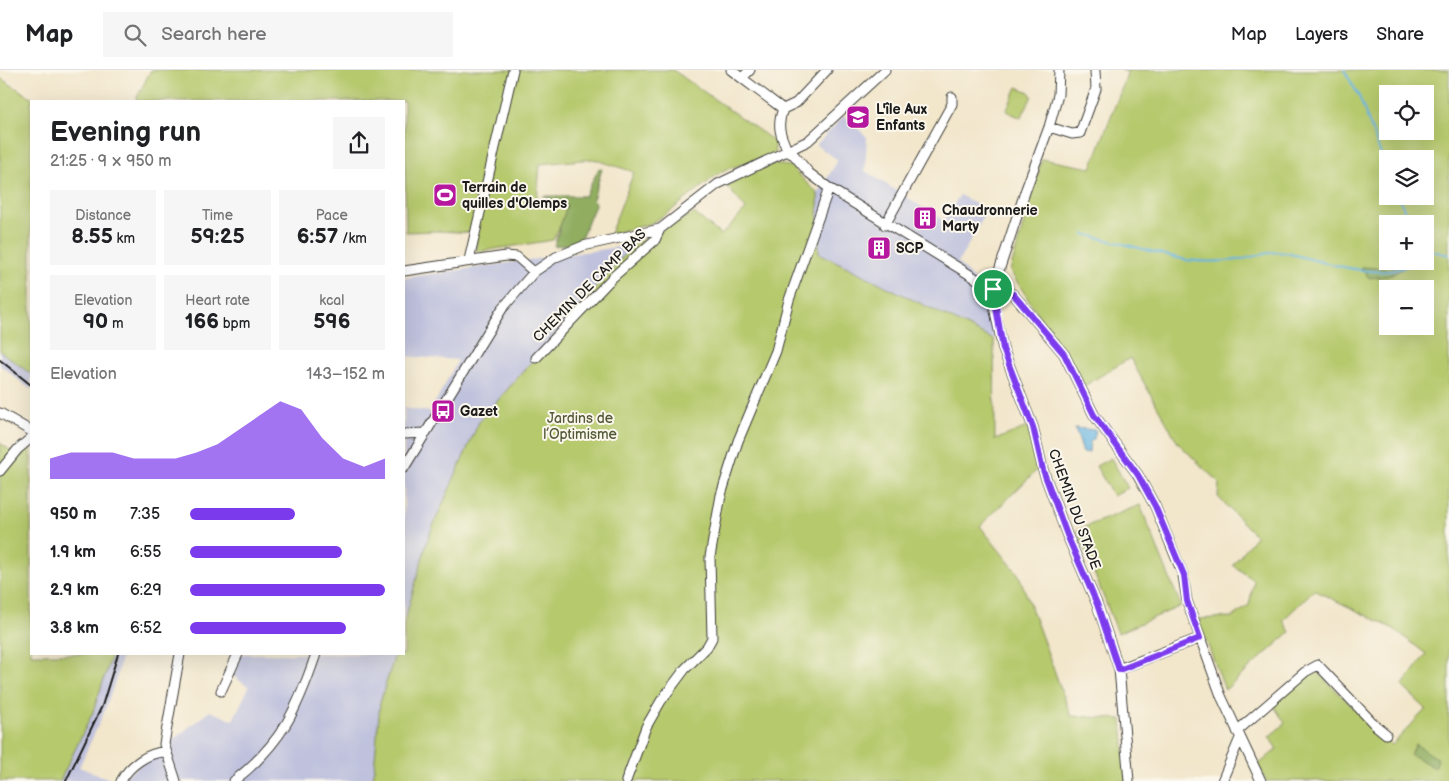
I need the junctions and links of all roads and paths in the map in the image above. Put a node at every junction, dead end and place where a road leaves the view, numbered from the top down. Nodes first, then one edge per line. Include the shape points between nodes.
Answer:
1 (513, 70) edge
2 (731, 70) edge
3 (750, 70) edge
4 (827, 70) edge
5 (885, 70) edge
6 (1059, 70) edge
7 (1095, 71) dead end
8 (742, 78) junction
9 (952, 97) dead end
10 (783, 110) junction
11 (1048, 127) junction
12 (788, 152) junction
13 (829, 188) junction
14 (885, 225) junction
15 (660, 229) junction
16 (469, 260) junction
17 (405, 271) edge
18 (534, 272) junction
19 (993, 289) junction
20 (536, 358) dead end
21 (0, 413) edge
22 (30, 430) edge
23 (425, 433) junction
24 (405, 434) edge
25 (30, 439) edge
26 (405, 439) edge
27 (416, 447) junction
28 (405, 466) edge
29 (0, 471) edge
30 (1200, 638) junction
31 (180, 655) edge
32 (238, 655) edge
33 (316, 655) edge
34 (1119, 670) junction
35 (221, 691) dead end
36 (1386, 734) dead end
37 (1238, 735) junction
38 (165, 752) junction
39 (121, 781) edge
40 (176, 781) edge
41 (234, 781) edge
42 (626, 781) edge
43 (1129, 781) edge
44 (1222, 781) edge
45 (1260, 781) edge

1 - 16 street
2 - 8 street
3 - 8 street
4 - 10 street via 796,103
5 - 12 street via 808,141
6 - 11 street, CHEMIN DU STADE via 1058,96
7 - 11 street via 1096,89 1080,133
8 - 10 street
9 - 14 street via 952,104
10 - 12 street via 778,130
11 - 19 street, CHEMIN DU STADE
12 - 13 street
12 - 15 street via 718,184
13 - 14 street
13 - 42 street via 789,300 776,351 738,442 722,495 710,557 712,638 708,647 685,669 661,701 646,727
14 - 19 street
15 - 18 street via 583,246 556,257
15 - 20 street, CHEMIN DE CAMP BAS via 655,240 613,277
16 - 17 street
16 - 18 street via 512,256
18 - 23 street via 502,309
19 - 30 street via 1013,294 1064,354 1094,415 1138,475 1184,575 1187,601
19 - 34 street, CHEMIN DU STADE via 1003,349 1033,427 1043,470 1097,604
21 - 22 street
23 - 24 street
23 - 27 street
25 - 29 street
26 - 27 street
27 - 28 street
30 - 34 street
30 - 37 street
31 - 38 street
32 - 35 street
33 - 41 street via 304,691 283,732 258,761
34 - 43 street, CHEMIN DU STADE
36 - 37 street via 1318,665 1305,672
37 - 44 street
37 - 45 street
38 - 39 street via 157,752 138,762
38 - 40 street

